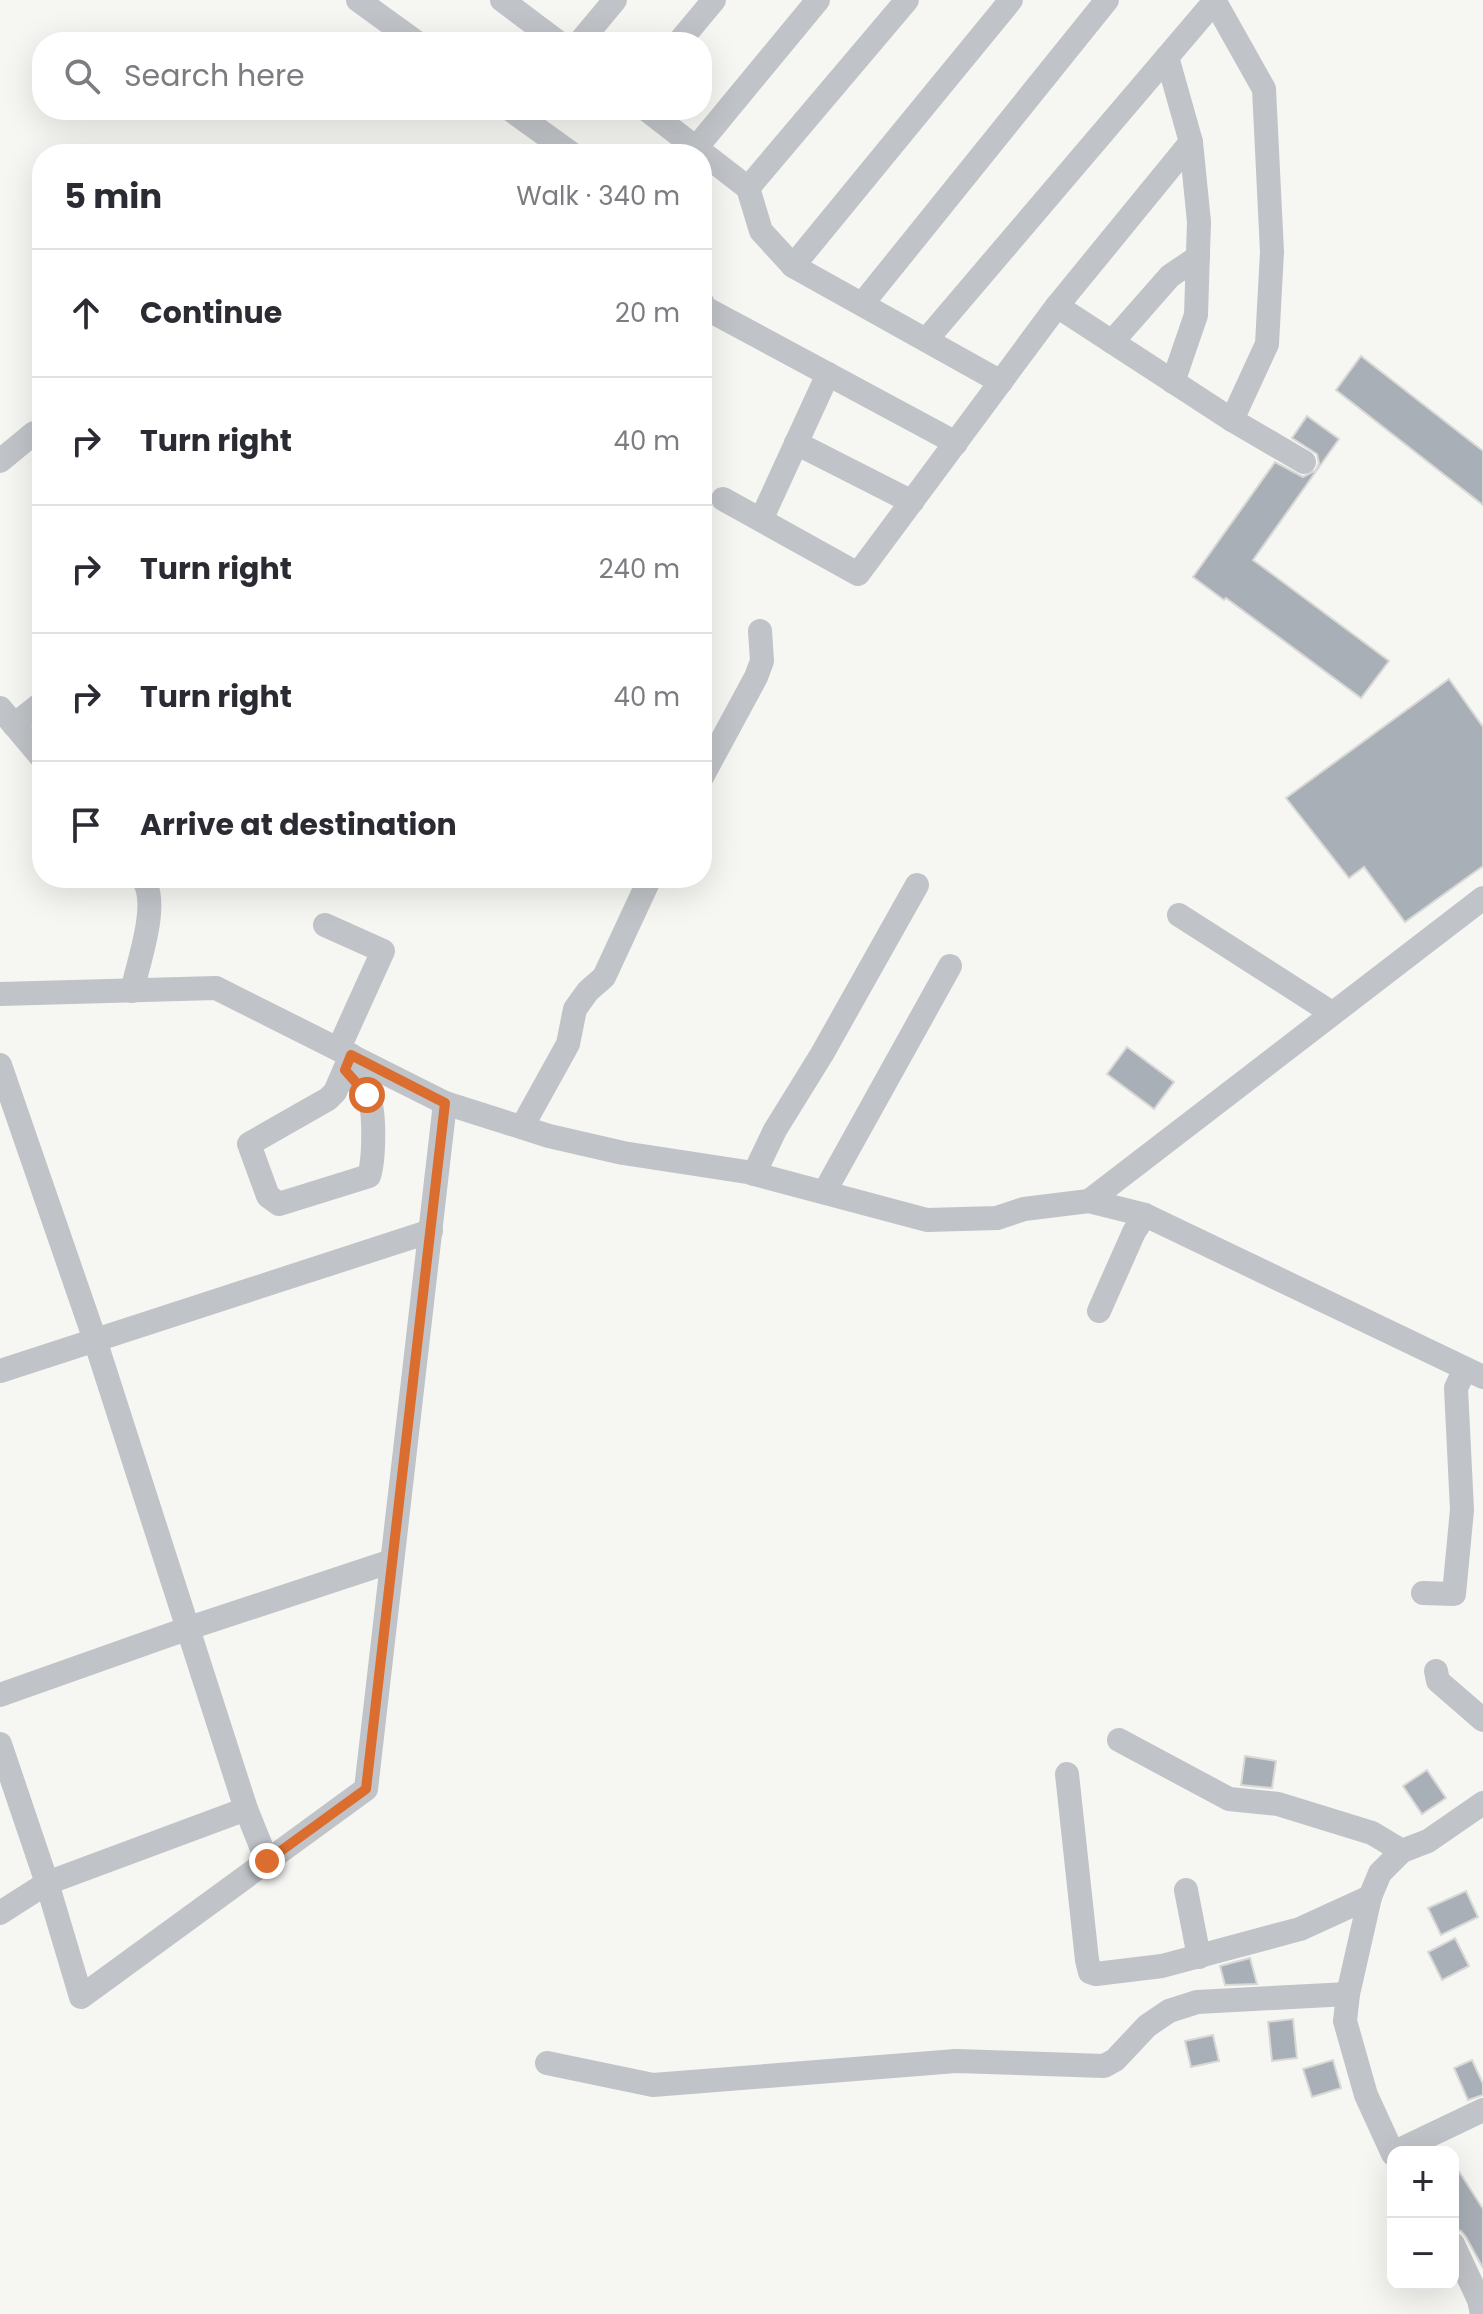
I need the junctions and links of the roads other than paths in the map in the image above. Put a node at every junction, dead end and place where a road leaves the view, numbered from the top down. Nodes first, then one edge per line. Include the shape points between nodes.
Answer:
1 (358, 0) edge
2 (615, 0) edge
3 (714, 0) edge
4 (818, 0) edge
5 (907, 0) edge
6 (1011, 0) edge
7 (1107, 0) edge
8 (506, 1) edge
9 (1214, 1) edge
10 (402, 32) edge
11 (545, 32) edge
12 (588, 32) edge
13 (687, 32) edge
14 (1167, 57) junction
15 (525, 120) edge
16 (658, 120) edge
17 (1191, 142) junction
18 (558, 144) edge
19 (686, 144) edge
20 (700, 144) edge
21 (712, 163) edge
22 (748, 188) junction
23 (1198, 257) junction
24 (793, 266) junction
25 (863, 303) junction
26 (1057, 306) junction
27 (712, 312) edge
28 (927, 339) junction
29 (1112, 342) junction
30 (828, 374) junction
31 (1001, 382) junction
32 (1173, 382) junction
33 (1232, 420) junction
34 (32, 435) edge
35 (796, 443) junction
36 (956, 443) junction
37 (0, 461) edge
38 (1304, 462) dead end
39 (723, 499) dead end
40 (912, 502) junction
41 (761, 520) junction
42 (760, 631) dead end
43 (32, 707) edge
44 (7, 717) edge
45 (32, 746) edge
46 (712, 758) edge
47 (917, 885) dead end
48 (146, 888) edge
49 (645, 888) edge
50 (1483, 898) edge
51 (1179, 915) dead end
52 (325, 925) dead end
53 (950, 966) dead end
54 (132, 991) junction
55 (0, 994) edge
56 (1332, 1013) junction
57 (345, 1058) junction
58 (2, 1080) edge
59 (445, 1103) junction
60 (522, 1127) junction
61 (754, 1174) junction
62 (825, 1191) junction
63 (1089, 1201) junction
64 (1145, 1215) junction
65 (431, 1231) junction
66 (1099, 1311) dead end
67 (95, 1340) junction
68 (0, 1371) edge
69 (1474, 1373) edge
70 (392, 1561) junction
71 (1423, 1593) dead end
72 (189, 1628) junction
73 (1436, 1671) dead end
74 (0, 1695) edge
75 (1483, 1720) edge
76 (1119, 1740) dead end
77 (0, 1744) edge
78 (1067, 1774) dead end
79 (1483, 1803) edge
80 (246, 1809) junction
81 (1402, 1851) junction
82 (267, 1861) junction
83 (47, 1883) junction
84 (1186, 1890) dead end
85 (1370, 1897) junction
86 (0, 1913) edge
87 (1199, 1957) junction
88 (1348, 1994) junction
89 (547, 2063) dead end
90 (1483, 2110) edge
91 (1391, 2146) edge
92 (1408, 2146) edge
93 (1459, 2257) edge
94 (1482, 2314) edge

1 - 10 street
2 - 12 street
3 - 13 street
4 - 20 street
5 - 22 street
6 - 24 street
7 - 25 street
8 - 11 street
9 - 14 street
9 - 33 street via 1264,89 1272,237 1267,344
14 - 17 street
14 - 28 street
15 - 18 street
16 - 19 street
17 - 23 street
17 - 26 street
21 - 22 street
22 - 24 street via 761,231
23 - 29 street via 1170,276
23 - 32 street via 1196,315
24 - 25 street
25 - 28 street
26 - 29 street
26 - 31 street
27 - 30 street
28 - 31 street
29 - 32 street
30 - 35 street
30 - 36 street
31 - 36 street
32 - 33 street
33 - 38 street
34 - 37 street
35 - 40 street
35 - 41 street
36 - 40 street
39 - 41 street
40 - 41 street via 858,574
42 - 46 street via 762,661 756,677
43 - 44 street
44 - 45 street
47 - 61 street
48 - 54 street via 149,916
49 - 60 street via 604,977 575,1009 568,1044
50 - 56 street
51 - 56 street
52 - 57 street via 383,951
53 - 62 street
54 - 55 street
54 - 57 street via 216,988
56 - 63 street
57 - 57 street via 371,1104 369,1176 279,1204 268,1196 249,1144 328,1099
57 - 59 street
58 - 67 street
59 - 60 street
59 - 65 street
60 - 61 street via 623,1153
61 - 62 street
62 - 63 street via 927,1220 997,1218
63 - 64 street
64 - 66 street
64 - 69 street
65 - 67 street
65 - 70 street
67 - 68 street
67 - 72 street
69 - 71 street via 1456,1388 1462,1510 1454,1594
70 - 72 street
70 - 82 street via 366,1789
72 - 74 street
72 - 80 street
73 - 75 street via 1438,1681
76 - 81 street via 1229,1799 1278,1804 1372,1833
77 - 83 street
78 - 87 street via 1090,1972
79 - 81 street via 1428,1841
80 - 82 street
80 - 83 street
81 - 85 street via 1380,1873
82 - 83 street via 81,1997
83 - 86 street
84 - 87 street
85 - 87 street via 1300,1929
85 - 88 street
88 - 89 street via 1197,2002 1169,2011 1147,2026 1104,2066 956,2061 653,2085
88 - 91 street via 1345,2021 1366,2095
90 - 92 street
93 - 94 street

